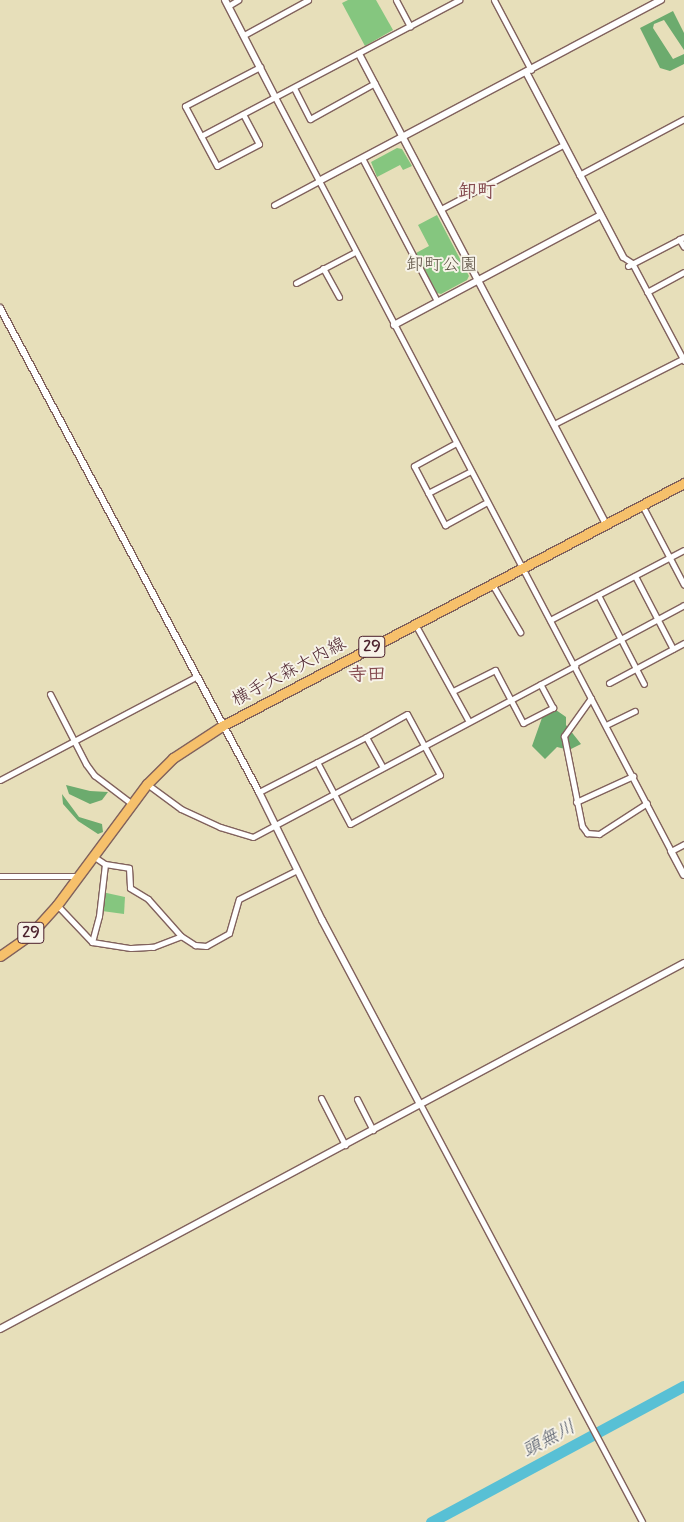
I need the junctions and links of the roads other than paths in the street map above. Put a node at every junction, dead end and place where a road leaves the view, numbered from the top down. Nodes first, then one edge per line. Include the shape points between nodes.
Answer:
1 (238, 0) edge
2 (396, 0) edge
3 (459, 0) edge
4 (494, 0) edge
5 (661, 0) edge
6 (304, 1) edge
7 (452, 2) edge
8 (227, 3) edge
9 (410, 26) junction
10 (244, 35) junction
11 (359, 54) junction
12 (260, 67) junction
13 (528, 71) junction
14 (375, 83) junction
15 (294, 88) junction
16 (275, 98) junction
17 (243, 114) junction
18 (684, 119) edge
19 (201, 136) junction
20 (404, 137) junction
21 (563, 145) junction
22 (362, 158) junction
23 (579, 175) junction
24 (319, 182) junction
25 (274, 205) dead end
26 (441, 209) junction
27 (601, 215) junction
28 (682, 238) edge
29 (684, 248) edge
30 (355, 252) junction
31 (623, 257) joint
32 (630, 265) junction
33 (324, 268) junction
34 (684, 272) edge
35 (479, 280) junction
36 (296, 283) dead end
37 (647, 292) junction
38 (339, 297) dead end
39 (437, 301) junction
40 (0, 308) edge
41 (394, 325) junction
42 (684, 359) edge
43 (554, 424) junction
44 (456, 443) junction
45 (471, 471) junction
46 (684, 483) edge
47 (428, 493) junction
48 (487, 502) junction
49 (642, 505) junction
50 (606, 524) junction
51 (684, 550) edge
52 (670, 558) junction
53 (522, 567) junction
54 (635, 576) junction
55 (492, 583) junction
56 (684, 585) edge
57 (598, 595) junction
58 (684, 605) edge
59 (657, 619) junction
60 (550, 620) junction
61 (415, 624) junction
62 (520, 632) dead end
63 (620, 639) junction
64 (684, 643) edge
65 (672, 649) junction
66 (574, 665) junction
67 (636, 668) junction
68 (195, 677) junction
69 (609, 683) dead end
70 (540, 684) junction
71 (644, 684) dead end
72 (453, 692) junction
73 (50, 694) dead end
74 (592, 698) junction
75 (511, 699) junction
76 (635, 711) dead end
77 (468, 720) junction
78 (606, 725) junction
79 (222, 726) junction
80 (366, 737) junction
81 (76, 740) junction
82 (424, 745) junction
83 (317, 762) junction
84 (382, 766) junction
85 (633, 776) junction
86 (0, 780) edge
87 (147, 784) junction
88 (259, 792) junction
89 (333, 792) junction
90 (576, 802) junction
91 (132, 804) junction
92 (647, 804) junction
93 (275, 823) junction
94 (684, 844) edge
95 (672, 851) junction
96 (93, 856) junction
97 (105, 864) junction
98 (297, 870) junction
99 (684, 875) edge
100 (0, 876) edge
101 (80, 876) junction
102 (57, 905) junction
103 (181, 936) junction
104 (92, 942) junction
105 (0, 957) edge
106 (684, 963) edge
107 (321, 1098) dead end
108 (357, 1099) dead end
109 (420, 1104) junction
110 (373, 1130) junction
111 (345, 1145) junction
112 (0, 1329) edge
113 (642, 1522) edge

1 - 8 street
2 - 9 street
3 - 7 street
4 - 13 street
5 - 13 street
6 - 10 street
7 - 9 street
8 - 10 street
9 - 11 street
10 - 12 street
11 - 14 street
11 - 15 street
12 - 16 street
12 - 19 street via 185,106
13 - 20 street
13 - 21 street
14 - 15 street via 310,119
14 - 20 street
15 - 16 street
16 - 17 street
16 - 24 street
17 - 19 street
17 - 19 street via 259,144 216,166
18 - 23 street
20 - 22 street
20 - 26 street
21 - 23 street
21 - 26 street
22 - 24 street
22 - 39 street
23 - 27 street
24 - 25 street
24 - 30 street
26 - 35 street
27 - 31 street
27 - 35 street
28 - 29 street
28 - 32 street
30 - 33 street
30 - 41 street
31 - 32 street
32 - 37 street
33 - 36 street
33 - 38 street
34 - 37 street
35 - 39 street
35 - 43 street
37 - 42 street
39 - 41 street
40 - 68 street
41 - 44 street
42 - 43 street
43 - 50 street
44 - 45 street
44 - 47 street via 414,466
45 - 47 street
45 - 48 street
46 - 49 main road, 横手大森大内線 / 29
47 - 48 street via 445,525
48 - 53 street
49 - 50 main road, 横手大森大内線 / 29
49 - 52 street
50 - 53 main road, 横手大森大内線 / 29
51 - 52 street
52 - 54 street
52 - 56 street
53 - 55 main road, 横手大森大内線 / 29
53 - 60 street
54 - 57 street
54 - 59 street
55 - 61 main road, 横手大森大内線 / 29
55 - 62 street
57 - 60 street
57 - 63 street
58 - 59 street
59 - 63 street
59 - 65 street
60 - 66 street
61 - 72 street
61 - 79 main road, 横手大森大内線 / 29
63 - 66 street
63 - 67 street
64 - 65 street
65 - 67 street
66 - 70 street
66 - 74 street
67 - 69 street
67 - 71 street
68 - 79 street
68 - 81 street
70 - 75 street
70 - 75 street via 553,708 523,724
72 - 75 street via 495,670
72 - 77 street
73 - 81 street
74 - 78 street
74 - 90 street via 564,736
75 - 77 street
76 - 78 street
77 - 82 street
78 - 85 street
79 - 87 main road, 横手大森大内線 / 29 via 173,758
79 - 88 street
80 - 82 street via 407,714
80 - 83 street
80 - 84 street
81 - 86 street
81 - 91 street via 94,775
82 - 84 street
82 - 89 street via 440,775 350,824
83 - 88 street
83 - 89 street
84 - 89 street
85 - 90 street
85 - 92 street
87 - 91 main road, 横手大森大内線 / 29
87 - 93 street via 172,803 220,827 253,837
88 - 93 street
89 - 93 street
90 - 92 street via 582,826 592,835
91 - 96 main road, 横手大森大内線 / 29
92 - 95 street
93 - 98 street
94 - 95 street
95 - 99 street
96 - 97 street
96 - 101 main road, 横手大森大内線 / 29
97 - 103 street via 129,868 130,888 148,898
97 - 104 street via 99,916
98 - 103 street via 239,899 229,933 206,946
98 - 109 street
100 - 101 street
101 - 102 main road, 横手大森大内線 / 29
102 - 104 street
102 - 105 main road, 横手大森大内線 / 29 via 29,936
103 - 104 street via 146,947
106 - 109 street
107 - 111 street
108 - 110 street
109 - 110 street
109 - 113 street
110 - 111 street
111 - 112 street

